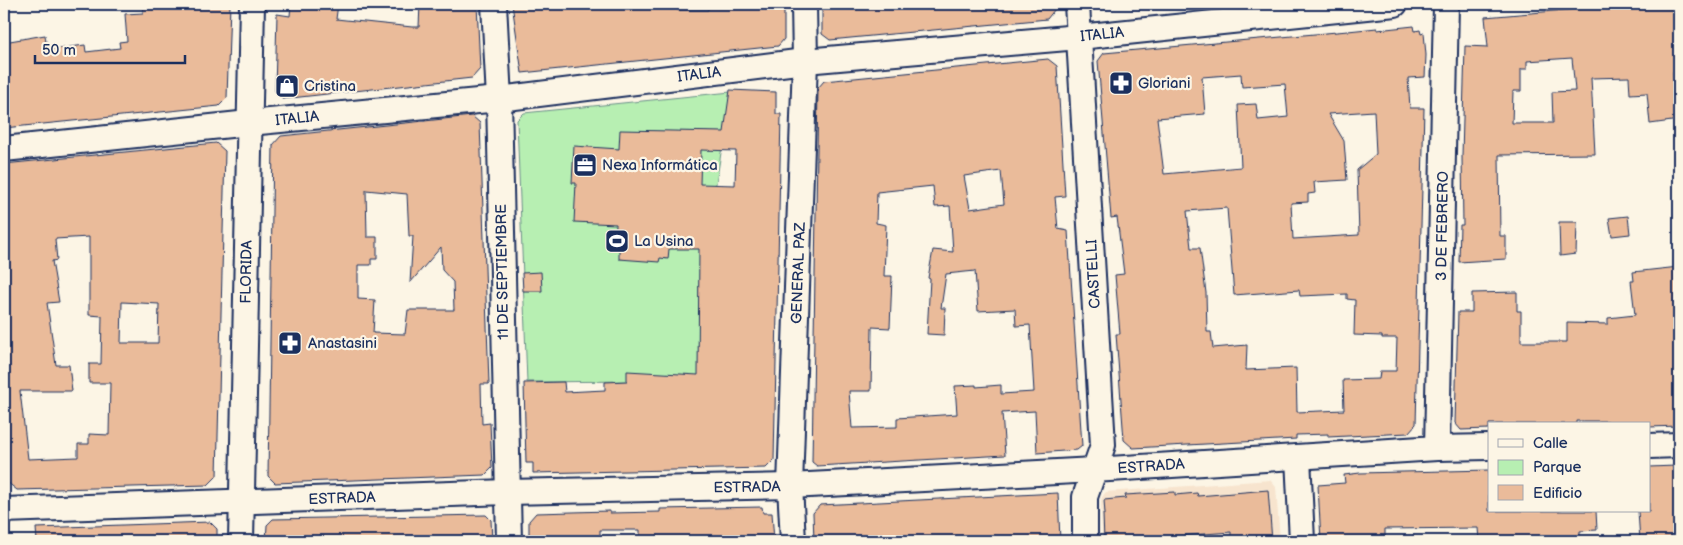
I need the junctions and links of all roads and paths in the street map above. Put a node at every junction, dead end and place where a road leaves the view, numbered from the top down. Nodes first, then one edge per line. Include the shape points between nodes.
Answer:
1 (252, 4) edge
2 (494, 4) edge
3 (804, 4) edge
4 (1077, 4) edge
5 (1395, 4) edge
6 (1446, 4) edge
7 (1080, 37) junction
8 (805, 61) junction
9 (499, 99) junction
10 (249, 123) junction
11 (4, 149) edge
12 (1679, 445) edge
13 (1650, 446) edge
14 (1488, 447) edge
15 (1437, 448) junction
16 (1298, 457) junction
17 (1094, 470) junction
18 (790, 486) junction
19 (507, 492) junction
20 (242, 501) junction
21 (4, 510) edge
22 (241, 541) edge
23 (508, 541) edge
24 (793, 541) edge
25 (1085, 541) edge
26 (1302, 541) edge

1 - 10 street, FLORIDA
2 - 9 street, 11 DE SEPTIEMBRE
3 - 8 street, GENERAL PAZ
4 - 7 street, CASTELLI
5 - 7 street, ITALIA
6 - 15 street, 3 DE FEBRERO
7 - 8 street, ITALIA
7 - 17 street, CASTELLI via 1103,445
8 - 9 street, ITALIA
8 - 18 street, GENERAL PAZ
9 - 10 street, ITALIA
9 - 19 street, 11 DE SEPTIEMBRE
10 - 11 street, ITALIA
10 - 20 street, FLORIDA
12 - 13 street
14 - 15 street, ESTRADA
15 - 16 street, ESTRADA
16 - 17 street, ESTRADA
16 - 26 street
17 - 18 street, ESTRADA
17 - 25 street, CASTELLI via 1085,497
18 - 19 street, ESTRADA
18 - 24 street, GENERAL PAZ
19 - 20 street, ESTRADA
19 - 23 street, 11 DE SEPTIEMBRE
20 - 21 street, ESTRADA
20 - 22 street, FLORIDA

